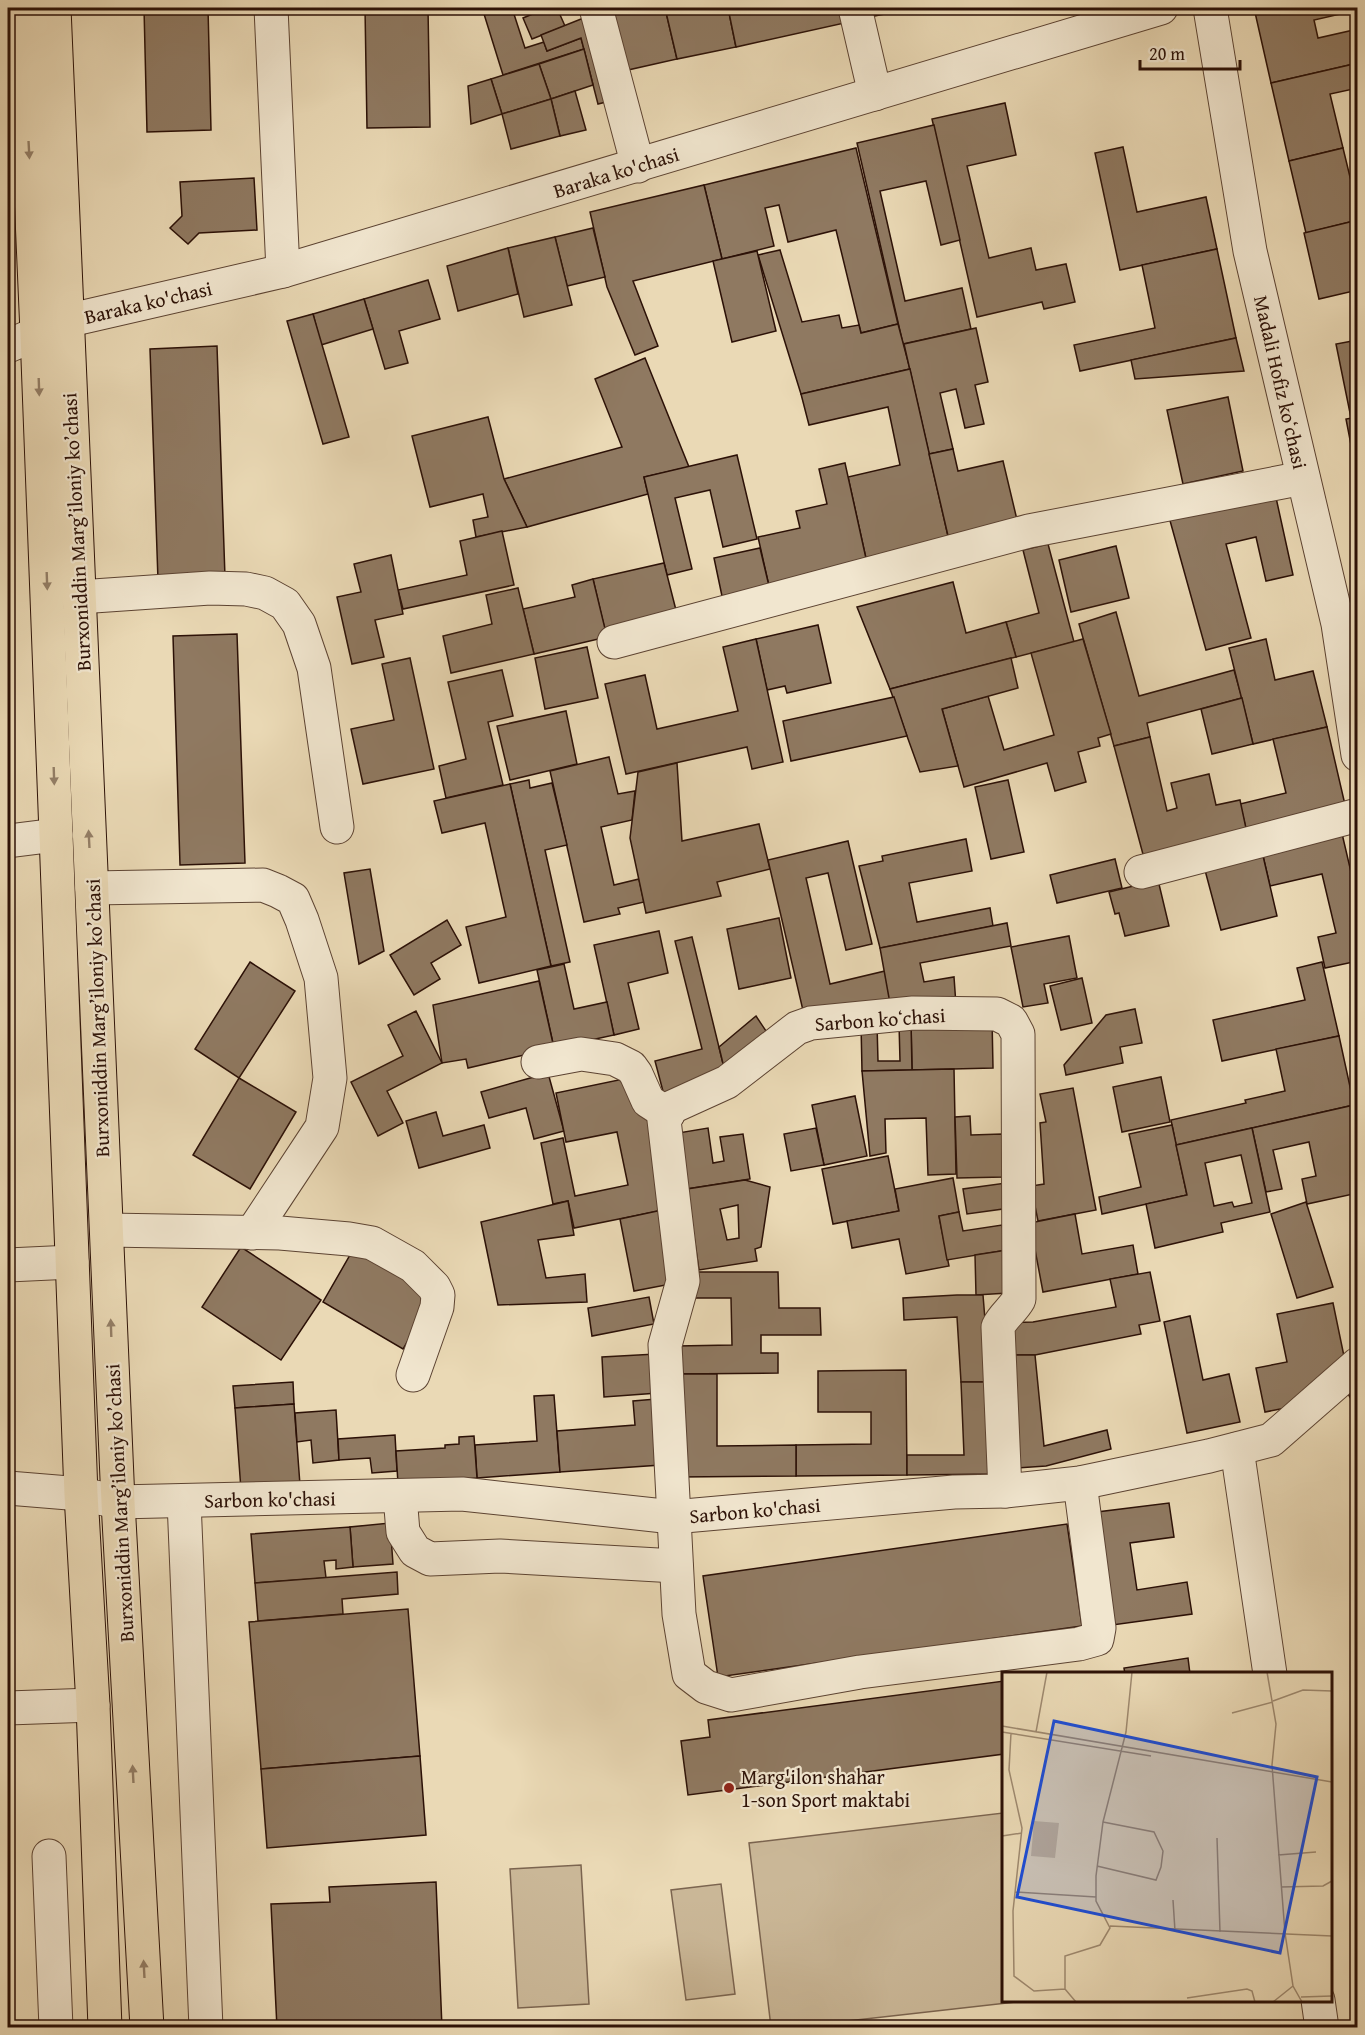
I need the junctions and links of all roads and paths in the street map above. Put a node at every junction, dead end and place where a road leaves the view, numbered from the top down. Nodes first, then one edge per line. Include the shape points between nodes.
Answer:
1 (23, 8) edge
2 (54, 8) edge
3 (271, 8) edge
4 (596, 8) edge
5 (855, 8) edge
6 (1161, 8) edge
7 (1210, 8) edge
8 (875, 94) junction
9 (17, 107) edge
10 (638, 166) junction
11 (283, 271) junction
12 (52, 327) junction
13 (8, 346) edge
14 (1303, 478) junction
15 (79, 597) junction
16 (614, 642) dead end
17 (1358, 755) edge
18 (1358, 815) edge
19 (337, 827) dead end
20 (57, 835) junction
21 (8, 841) edge
22 (1141, 872) dead end
23 (92, 888) junction
24 (538, 1062) dead end
25 (668, 1114) junction
26 (106, 1230) junction
27 (252, 1233) junction
28 (72, 1262) junction
29 (8, 1265) edge
30 (1358, 1364) edge
31 (413, 1375) dead end
32 (1237, 1449) junction
33 (1080, 1483) junction
34 (8, 1488) edge
35 (1005, 1491) junction
36 (81, 1494) junction
37 (400, 1496) junction
38 (184, 1501) junction
39 (118, 1502) junction
40 (673, 1517) junction
41 (676, 1566) junction
42 (1270, 1672) edge
43 (93, 1705) junction
44 (8, 1708) edge
45 (49, 1856) dead end
46 (1318, 2002) edge
47 (56, 2028) edge
48 (105, 2028) edge
49 (147, 2028) edge
50 (206, 2028) edge
51 (1322, 2028) edge

1 - 9 main road, Burxoniddin Marg’iloniy ko’chasi
2 - 12 main road, Burxoniddin Marg’iloniy ko’chasi
3 - 11 street
4 - 10 street
5 - 8 street
6 - 8 street, Baraka ko'chasi
7 - 14 street, Madali Hofiz koʻchasi via 1250,251
8 - 10 street, Baraka ko'chasi
9 -> 12 main road, Burxoniddin Marg’iloniy ko’chasi
10 - 11 street, Baraka ko'chasi
11 - 12 street, Baraka ko'chasi
12 - 13 street, Baraka ko'chasi
12 - 15 main road, Burxoniddin Marg’iloniy ko’chasi
12 -> 20 main road, Burxoniddin Marg’iloniy ko’chasi
14 - 16 street via 1029,531
14 - 17 street, Madali Hofiz koʻchasi via 1338,624
15 - 19 street via 210,588 265,593 285,604 299,624 314,668
23 -> 15 main road, Burxoniddin Marg’iloniy ko’chasi
18 - 22 street
20 - 21 street
20 - 28 main road, Burxoniddin Marg’iloniy ko’chasi
23 - 26 main road, Burxoniddin Marg’iloniy ko’chasi
23 - 27 street via 262,885 293,899 321,978 330,1077 322,1127
24 - 25 street via 581,1054 615,1059 636,1074 648,1101
25 - 35 street, Sarbon koʻchasi via 672,1107 727,1082 797,1028 811,1023 913,1013 997,1014 1011,1022 1017,1034 1019,1299 998,1327
25 - 40 street via 664,1120 683,1281 665,1345
26 - 27 street
39 -> 26 main road, Burxoniddin Marg’iloniy ko’chasi
27 - 31 street via 372,1243 413,1266 438,1295
28 - 29 street
28 - 36 main road, Burxoniddin Marg’iloniy ko’chasi
30 - 32 street, Sarbon ko'chasi via 1271,1440
32 - 33 street, Sarbon ko'chasi
32 - 42 street
33 - 35 street, Sarbon ko'chasi
33 - 41 street via 1099,1628 1097,1639 1079,1644 860,1672 731,1695 706,1687 688,1674
34 - 36 street, Sarbon ko'chasi
35 - 40 street, Sarbon ko'chasi
36 - 39 street, Sarbon ko'chasi
36 - 43 main road, Burxoniddin Marg’iloniy ko’chasi
37 - 38 street, Sarbon ko'chasi
37 - 40 street, Sarbon ko'chasi via 462,1494
37 - 41 street via 403,1532 416,1551 430,1559 500,1556
38 - 39 street, Sarbon ko'chasi
38 - 50 street
49 -> 39 main road, Burxoniddin Marg’iloniy ko’chasi
40 - 41 street
43 - 44 street
43 - 48 main road, Burxoniddin Marg’iloniy ko’chasi
45 - 47 street
46 - 51 street

